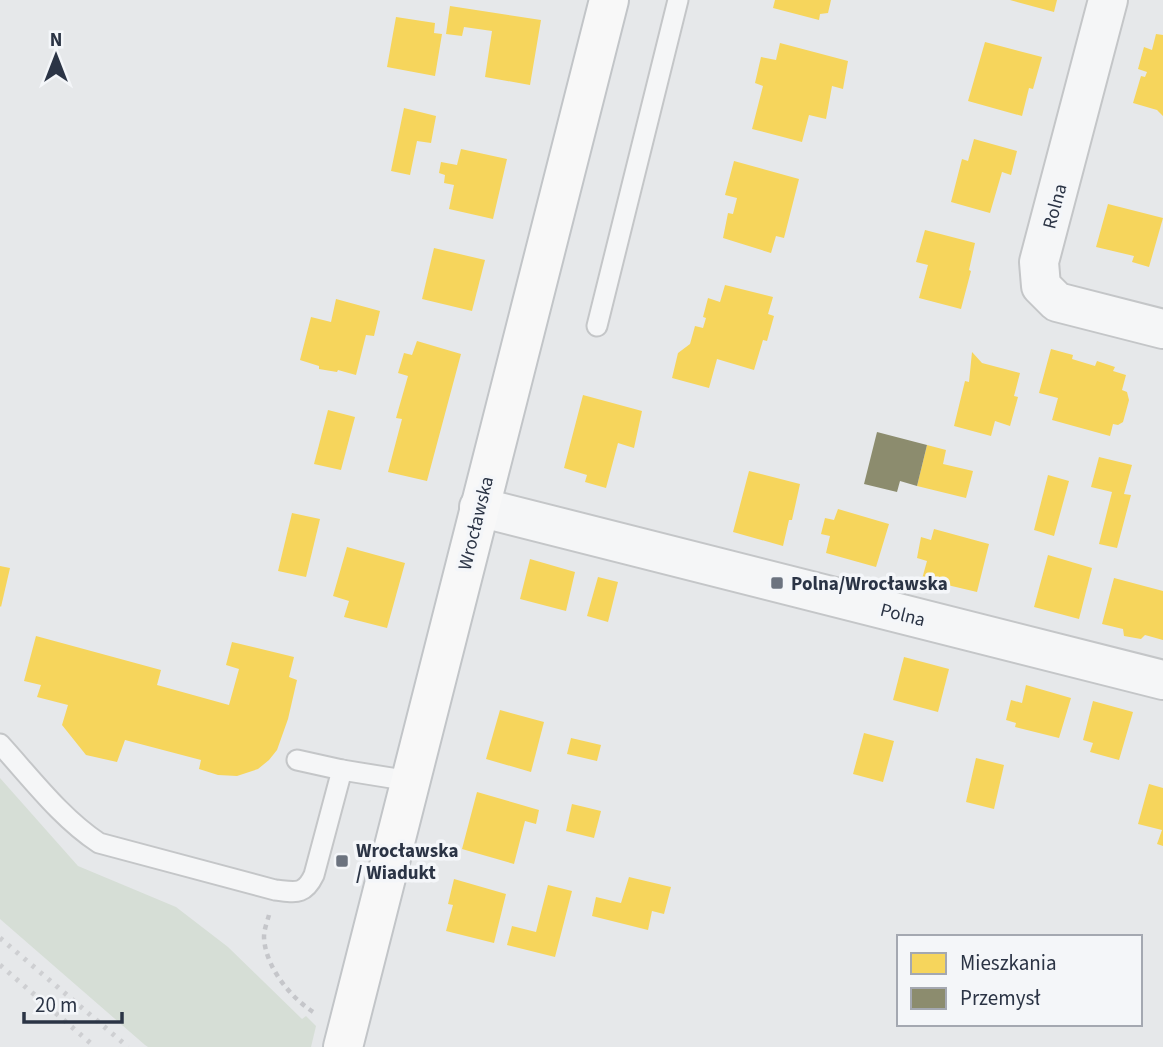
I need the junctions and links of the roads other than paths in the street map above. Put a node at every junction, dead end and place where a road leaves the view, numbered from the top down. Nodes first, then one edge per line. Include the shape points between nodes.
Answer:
1 (609, 0) edge
2 (678, 0) edge
3 (1108, 0) edge
4 (597, 326) dead end
5 (1163, 329) edge
6 (479, 507) junction
7 (1163, 680) edge
8 (0, 744) edge
9 (297, 760) dead end
10 (342, 770) junction
11 (410, 781) junction
12 (345, 1037) edge

1 - 6 main road, Wrocławska
2 - 4 lane
3 - 5 street, Rolna via 1039,262 1041,286 1057,302
6 - 7 street, Polna
6 - 11 main road, Wrocławska
8 - 10 lane via 66,816 99,843 297,892 308,886 314,875
9 - 10 lane
10 - 11 lane
11 - 12 main road, Wrocławska

